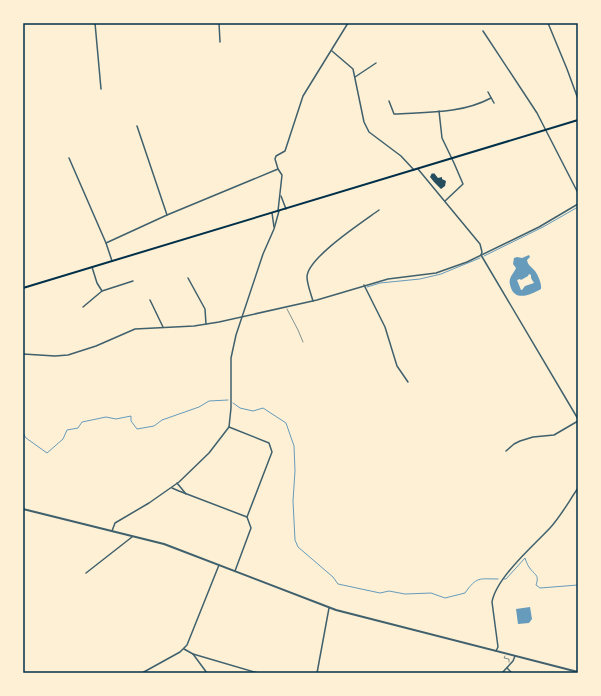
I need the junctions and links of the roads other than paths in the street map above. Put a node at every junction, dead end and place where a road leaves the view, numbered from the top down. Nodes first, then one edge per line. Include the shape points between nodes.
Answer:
1 (95, 23) edge
2 (219, 23) edge
3 (348, 23) edge
4 (548, 23) edge
5 (483, 31) dead end
6 (220, 42) dead end
7 (332, 50) junction
8 (376, 63) dead end
9 (355, 77) junction
10 (100, 89) dead end
11 (488, 92) dead end
12 (491, 98) junction
13 (578, 99) edge
14 (389, 102) dead end
15 (494, 103) dead end
16 (439, 111) junction
17 (578, 120) edge
18 (137, 126) dead end
19 (546, 130) junction
20 (69, 158) dead end
21 (452, 158) junction
22 (278, 169) junction
23 (418, 169) junction
24 (414, 170) junction
25 (578, 193) edge
26 (281, 195) junction
27 (445, 201) junction
28 (578, 204) edge
29 (286, 209) junction
30 (379, 210) dead end
31 (278, 211) junction
32 (272, 213) junction
33 (166, 215) junction
34 (274, 229) junction
35 (106, 243) junction
36 (481, 255) junction
37 (112, 262) junction
38 (92, 267) junction
39 (188, 278) dead end
40 (133, 281) dead end
41 (364, 286) junction
42 (23, 288) edge
43 (102, 291) junction
44 (150, 300) dead end
45 (313, 301) junction
46 (83, 307) dead end
47 (242, 318) junction
48 (206, 324) junction
49 (163, 327) junction
50 (23, 354) edge
51 (408, 382) dead end
52 (578, 420) edge
53 (229, 427) junction
54 (506, 451) dead end
55 (177, 483) junction
56 (172, 488) junction
57 (578, 488) edge
58 (186, 494) junction
59 (23, 508) edge
60 (247, 517) junction
61 (112, 530) junction
62 (133, 536) junction
63 (219, 565) junction
64 (235, 571) junction
65 (86, 573) dead end
66 (329, 608) junction
67 (184, 649) junction
68 (496, 651) junction
69 (193, 654) junction
70 (514, 656) junction
71 (507, 668) junction
72 (578, 672) edge
73 (142, 673) edge
74 (207, 673) edge
75 (258, 673) edge
76 (317, 673) edge
77 (502, 673) edge
78 (512, 673) edge

1 - 10 street
2 - 6 street
3 - 7 street
4 - 13 street
5 - 19 street
7 - 9 street via 351,67
7 - 22 street via 304,96 285,151 276,156
8 - 9 street
9 - 24 street via 364,122 369,132 401,156
11 - 12 street
12 - 15 street
12 - 16 street via 471,107
14 - 16 street via 394,114
16 - 21 street via 442,138
17 - 19 main road
18 - 33 street
19 - 21 main road
19 - 25 street
20 - 35 street
21 - 23 main road
21 - 27 street via 463,184
22 - 26 street via 282,175
22 - 33 street
23 - 24 main road
23 - 27 street
24 - 29 main road
26 - 29 street
26 - 31 street
27 - 36 street via 480,244
28 - 36 street via 539,227
29 - 31 main road
30 - 45 street via 339,240 317,259 308,271
31 - 32 main road
31 - 34 street
32 - 34 street
32 - 37 main road
33 - 35 street
34 - 47 street
35 - 37 street
36 - 41 street via 436,273 388,279
36 - 52 street
37 - 38 main road
38 - 42 main road
38 - 43 street
39 - 48 street via 205,309
40 - 43 street
41 - 45 street
41 - 51 street via 385,327 397,366
43 - 46 street
44 - 49 street
45 - 47 street
47 - 48 street
47 - 53 street via 231,358
48 - 49 street
49 - 50 street via 135,329 68,355
52 - 54 street via 554,435 524,440
53 - 55 street via 209,453
53 - 60 street via 269,443 272,452
55 - 56 street
55 - 58 street
56 - 58 street
56 - 61 street via 115,523
57 - 68 street via 557,519 509,572 493,596 498,647
58 - 60 street
59 - 61 street
60 - 64 street via 251,528
61 - 62 street
62 - 63 street via 164,544
62 - 65 street
63 - 64 street
63 - 67 street
64 - 66 street
66 - 68 street
66 - 76 street
67 - 69 street
67 - 73 street
68 - 70 street
69 - 74 street
69 - 75 street
70 - 71 street
70 - 72 street
71 - 77 street
71 - 78 street

